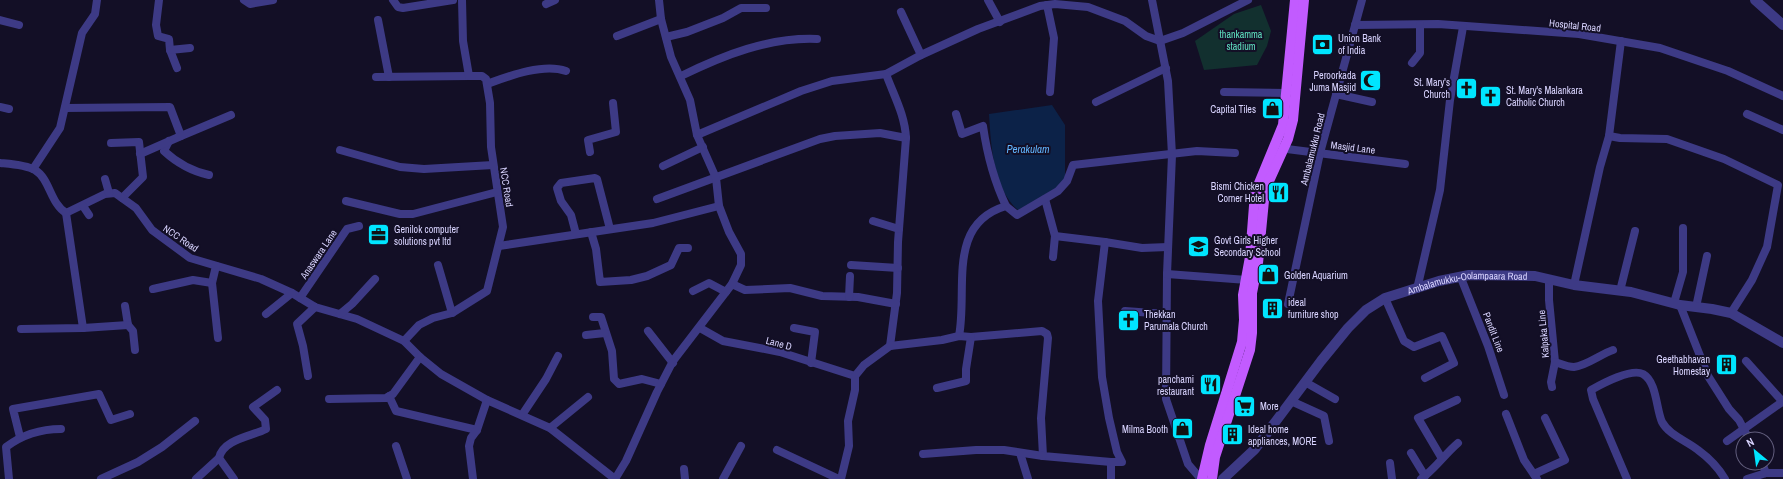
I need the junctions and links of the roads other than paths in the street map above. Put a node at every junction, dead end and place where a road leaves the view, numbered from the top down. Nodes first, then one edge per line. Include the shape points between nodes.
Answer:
1 (97, 0) edge
2 (159, 0) edge
3 (244, 0) edge
4 (273, 0) edge
5 (393, 0) edge
6 (453, 0) edge
7 (462, 0) edge
8 (555, 0) edge
9 (659, 0) edge
10 (988, 0) edge
11 (1152, 0) edge
12 (1248, 0) edge
13 (1295, 0) edge
14 (1304, 0) edge
15 (1362, 0) edge
16 (1755, 0) edge
17 (546, 4) dead end
18 (1084, 4) edge
19 (1047, 5) junction
20 (766, 8) dead end
21 (901, 12) dead end
22 (661, 19) junction
23 (0, 20) edge
24 (378, 20) dead end
25 (1000, 22) junction
26 (19, 25) dead end
27 (1355, 25) junction
28 (1420, 25) junction
29 (1783, 25) edge
30 (1464, 27) junction
31 (617, 36) dead end
32 (666, 37) junction
33 (817, 39) dead end
34 (1160, 41) junction
35 (1621, 41) junction
36 (190, 48) dead end
37 (170, 50) junction
38 (921, 55) junction
39 (1412, 63) dead end
40 (177, 68) dead end
41 (1166, 68) junction
42 (566, 71) dead end
43 (886, 74) junction
44 (469, 76) junction
45 (681, 76) junction
46 (376, 77) dead end
47 (389, 77) junction
48 (487, 84) junction
49 (1050, 92) dead end
50 (1224, 92) dead end
51 (1287, 93) junction
52 (1336, 94) junction
53 (1783, 96) edge
54 (1096, 102) dead end
55 (1372, 102) dead end
56 (613, 103) dead end
57 (0, 107) edge
58 (65, 108) junction
59 (10, 109) dead end
60 (956, 114) dead end
61 (1747, 114) dead end
62 (231, 115) dead end
63 (1783, 130) edge
64 (698, 135) junction
65 (181, 136) junction
66 (1609, 136) junction
67 (906, 138) junction
68 (169, 142) junction
69 (111, 143) dead end
70 (703, 147) junction
71 (1279, 148) junction
72 (340, 150) dead end
73 (590, 152) dead end
74 (1235, 153) dead end
75 (1320, 153) junction
76 (140, 154) junction
77 (1172, 154) junction
78 (0, 163) edge
79 (1406, 164) dead end
80 (493, 165) junction
81 (663, 166) dead end
82 (33, 169) junction
83 (209, 175) dead end
84 (716, 178) junction
85 (105, 179) dead end
86 (497, 192) junction
87 (109, 193) junction
88 (122, 198) junction
89 (657, 199) dead end
90 (1045, 199) junction
91 (346, 201) dead end
92 (83, 206) junction
93 (719, 206) junction
94 (1006, 206) junction
95 (66, 213) junction
96 (88, 215) dead end
97 (872, 221) dead end
98 (357, 226) dead end
99 (1683, 228) dead end
100 (610, 229) junction
101 (899, 229) junction
102 (1635, 231) dead end
103 (591, 232) junction
104 (576, 234) junction
105 (1056, 236) junction
106 (1104, 242) junction
107 (499, 246) junction
108 (1168, 247) junction
109 (688, 248) dead end
110 (1707, 256) dead end
111 (1053, 257) dead end
112 (438, 265) dead end
113 (851, 265) dead end
114 (216, 266) junction
115 (898, 268) junction
116 (1167, 274) junction
117 (850, 276) dead end
118 (1461, 278) junction
119 (375, 279) dead end
120 (1550, 279) junction
121 (1247, 280) junction
122 (212, 283) junction
123 (732, 284) junction
124 (1574, 285) junction
125 (153, 289) dead end
126 (1417, 289) junction
127 (693, 291) dead end
128 (1620, 291) junction
129 (726, 292) junction
130 (292, 293) junction
131 (849, 297) junction
132 (300, 298) junction
133 (1385, 298) junction
134 (896, 304) junction
135 (1288, 304) dead end
136 (1677, 304) junction
137 (125, 306) dead end
138 (315, 307) junction
139 (1696, 307) junction
140 (1125, 311) dead end
141 (452, 313) junction
142 (1731, 313) junction
143 (266, 314) dead end
144 (340, 314) junction
145 (1166, 314) junction
146 (593, 317) dead end
147 (128, 326) junction
148 (83, 328) junction
149 (700, 328) junction
150 (794, 328) dead end
151 (20, 329) dead end
152 (648, 331) dead end
153 (606, 333) junction
154 (586, 335) dead end
155 (959, 336) junction
156 (971, 337) junction
157 (218, 338) dead end
158 (404, 341) junction
159 (1783, 343) edge
160 (890, 346) junction
161 (135, 350) dead end
162 (1614, 350) dead end
163 (558, 356) dead end
164 (420, 357) junction
165 (1746, 361) dead end
166 (673, 362) junction
167 (1555, 362) junction
168 (811, 363) junction
169 (308, 376) dead end
170 (855, 376) junction
171 (1425, 378) dead end
172 (1305, 382) junction
173 (661, 384) junction
174 (1552, 387) dead end
175 (937, 388) dead end
176 (277, 390) dead end
177 (1504, 395) dead end
178 (389, 396) junction
179 (588, 397) dead end
180 (329, 399) dead end
181 (1334, 399) dead end
182 (487, 400) junction
183 (1457, 400) dead end
184 (1291, 401) junction
185 (1783, 402) edge
186 (130, 414) dead end
187 (1506, 414) dead end
188 (522, 415) junction
189 (1545, 418) dead end
190 (195, 421) dead end
191 (550, 428) junction
192 (61, 429) dead end
193 (1744, 429) junction
194 (477, 430) junction
195 (20, 437) junction
196 (1329, 441) dead end
197 (1727, 441) dead end
198 (1458, 443) dead end
199 (396, 446) dead end
200 (741, 446) dead end
201 (777, 450) dead end
202 (1020, 453) junction
203 (1411, 453) dead end
204 (923, 454) dead end
205 (1043, 456) junction
206 (1441, 457) junction
207 (219, 458) junction
208 (1111, 462) junction
209 (1390, 463) dead end
210 (684, 469) dead end
211 (1766, 473) joint
212 (1783, 473) edge
213 (1535, 476) edge
214 (1423, 478) edge
215 (1757, 478) edge
216 (9, 479) edge
217 (101, 479) edge
218 (196, 479) edge
219 (234, 479) edge
220 (407, 479) edge
221 (473, 479) edge
222 (615, 479) edge
223 (685, 479) edge
224 (723, 479) edge
225 (840, 479) edge
226 (1028, 479) edge
227 (1111, 479) edge
228 (1202, 479) edge
229 (1212, 479) edge
230 (1223, 479) edge
231 (1392, 479) edge
232 (1628, 479) edge
233 (1725, 479) edge
234 (1747, 479) edge

1 - 58 street via 95,14 82,33
2 - 37 street via 156,24 158,36 169,39
3 - 4 street via 250,4
5 - 6 street via 398,7 404,8
7 - 44 street via 463,41
8 - 17 street
9 - 22 street
10 - 25 street
11 - 34 street
12 - 34 street via 1183,33
13 - 51 main road
14 - 71 main road via 1293,120
15 - 27 street, Ambalamukku Road
16 - 29 street
18 - 19 street
18 - 34 street via 1125,20 1146,36
19 - 25 street
19 - 49 street via 1054,38
20 - 32 street via 741,8 687,32
21 - 38 street
22 - 31 street
22 - 32 street
23 - 26 street
24 - 47 street
25 - 38 street via 978,29
27 - 28 street, Hospital Road
27 - 52 street, Ambalamukku Road
28 - 30 street, Hospital Road
28 - 39 street via 1420,53
30 - 35 street, Hospital Road via 1580,34
30 - 126 street via 1450,100 1440,190
32 - 45 street via 671,57
33 - 45 street via 780,40 755,46
34 - 41 street
35 - 53 street, Hospital Road via 1660,48 1728,71
35 - 66 street
36 - 37 street
37 - 40 street
38 - 43 street
41 - 54 street
41 - 77 street
42 - 48 street via 554,67 513,75
43 - 64 street via 832,81 801,91
43 - 67 street via 900,108
44 - 47 street
44 - 48 street via 482,76
45 - 64 street via 690,100
46 - 47 street
48 - 80 street, NCC Road
50 - 51 street
51 - 71 main road
52 - 55 street
52 - 75 street, Ambalamukku Road
56 - 73 street via 616,132 588,140
57 - 59 street
58 - 65 street via 170,107
58 - 82 street via 60,128
60 - 94 street via 962,134 983,126 986,150
61 - 63 street
62 - 65 street
64 - 70 street
65 - 68 street
66 - 124 street
66 - 142 street via 1667,139 1724,160 1778,185 1767,247 1752,280
67 - 84 street via 880,133 834,136
67 - 101 street
68 - 76 street
68 - 83 street via 164,151 174,160 193,171
69 - 76 street via 139,142
70 - 81 street
70 - 84 street
71 - 75 street, Masjid Lane
71 - 121 main road via 1255,193
71 - 229 main road via 1265,190 1258,263 1252,293 1250,350 1216,457
72 - 80 street via 400,167 424,169
74 - 77 street via 1197,151
75 - 79 street, Masjid Lane
75 - 135 street, Ambalamukku Road
76 - 88 street via 143,177
77 - 90 street via 1073,165 1064,186
77 - 108 street
78 - 82 street
80 - 86 street, NCC Road
82 - 95 street via 44,180 57,205
84 - 89 street
84 - 93 street
85 - 87 street
86 - 91 street via 413,214 400,214
86 - 107 street, NCC Road via 503,227
87 - 88 street, NCC Road via 115,193
87 - 92 street
88 - 114 street, NCC Road via 136,208 152,230 169,243 190,258
90 - 94 street via 1016,214
90 - 105 street
92 - 95 street
92 - 96 street
93 - 100 street via 653,223
93 - 123 street via 741,254 742,265
94 - 155 street via 994,210 978,222 964,252
95 - 148 street
97 - 101 street
98 - 132 street, Anaswara Lane via 347,230
99 - 136 street via 1683,272
100 - 103 street
100 - 104 street via 597,179 561,183 557,188 561,201 571,215
101 - 115 street
102 - 128 street
103 - 104 street
103 - 109 street via 600,282 647,276 671,265 679,248
104 - 107 street
105 - 106 street
105 - 111 street
106 - 108 street via 1142,248
106 - 208 street via 1098,301 1102,376 1109,418 1122,462
107 - 141 street, NCC Road via 487,291
108 - 116 street
110 - 139 street
112 - 141 street
113 - 115 street
114 - 122 street
114 - 130 street, NCC Road via 261,279
115 - 134 street
116 - 121 street
116 - 145 street
117 - 131 street
118 - 120 street, Ambalamukku-Oolampaara Road via 1469,275 1498,274
118 - 126 street, Ambalamukku-Oolampaara Road via 1440,280
118 - 177 street, Pandit Line via 1484,334
119 - 144 street
120 - 124 street, Ambalamukku-Oolampaara Road
120 - 167 street, Kalpaka Line via 1549,300
121 - 228 main road via 1243,294 1242,342
122 - 125 street via 193,280
122 - 157 street
123 - 129 street
123 - 131 street via 745,290 780,287 822,296
124 - 128 street, Ambalamukku-Oolampaara Road
126 - 133 street, Ambalamukku-Oolampaara Road
127 - 129 street via 709,283
128 - 136 street, Ambalamukku-Oolampaara Road
129 - 149 street
130 - 132 street, NCC Road
130 - 143 street
131 - 134 street
132 - 138 street, NCC Road
133 - 171 street via 1404,341 1414,347 1442,336 1445,340 1454,363
133 - 172 street, Ambalamukku-Oolampaara Road via 1366,310 1348,328
134 - 160 street
136 - 139 street, Ambalamukku-Oolampaara Road
136 - 193 street via 1708,376
137 - 147 street
138 - 144 street, NCC Road
138 - 169 street via 297,324
139 - 142 street, Ambalamukku-Oolampaara Road
140 - 145 street
141 - 158 street, NCC Road via 419,325
142 - 159 street, Ambalamukku-Oolampaara Road
144 - 158 street, NCC Road via 357,319
145 - 228 street via 1166,399 1188,464
146 - 153 street via 601,317
147 - 148 street
147 - 161 street via 133,331
148 - 151 street
149 - 166 street
149 - 168 street, Lane D via 723,341 780,352
150 - 168 street via 815,332
152 - 166 street
153 - 154 street
153 - 173 street via 612,351 614,379 619,384 642,379
155 - 156 street
155 - 160 street
156 - 175 street via 966,381
156 - 205 street via 1042,331 1047,334 1041,418
158 - 164 street, NCC Road
160 - 170 street via 876,354
162 - 167 street via 1573,367
163 - 188 street
164 - 178 street
164 - 182 street, NCC Road via 441,374
165 - 185 street
166 - 173 street
167 - 174 street, Kalpaka Line
168 - 170 street, Lane D
170 - 225 street via 855,390 848,422 850,446
172 - 181 street
172 - 184 street, Ambalamukku-Oolampaara Road
173 - 222 street via 626,461
176 - 207 street via 253,407 264,420 266,429 236,439 220,453
178 - 180 street
178 - 194 street via 396,412
179 - 191 street
182 - 188 street, NCC Road
182 - 194 street
183 - 206 street via 1418,418
184 - 196 street via 1324,416
184 - 230 street, Ambalamukku-Oolampaara Road via 1255,449
185 - 193 street
186 - 195 street via 111,420 99,394 13,409
187 - 213 street via 1524,460
188 - 191 street, NCC Road
189 - 213 street via 1565,460
190 - 217 street via 138,462
191 - 222 street, NCC Road
192 - 195 street via 47,429
193 - 197 street
194 - 221 street via 469,446
195 - 216 street via 6,447
198 - 206 street
199 - 220 street
200 - 224 street
201 - 225 street
202 - 204 street via 976,450
202 - 205 street
202 - 226 street
203 - 214 street
205 - 208 street
206 - 214 street via 1439,463
207 - 218 street
207 - 219 street
208 - 227 street
209 - 231 street
210 - 223 street
211 - 212 street
211 - 215 street
215 - 234 street
232 - 233 street via 1591,390 1625,375 1639,373 1645,375 1652,387 1662,422 1713,462

